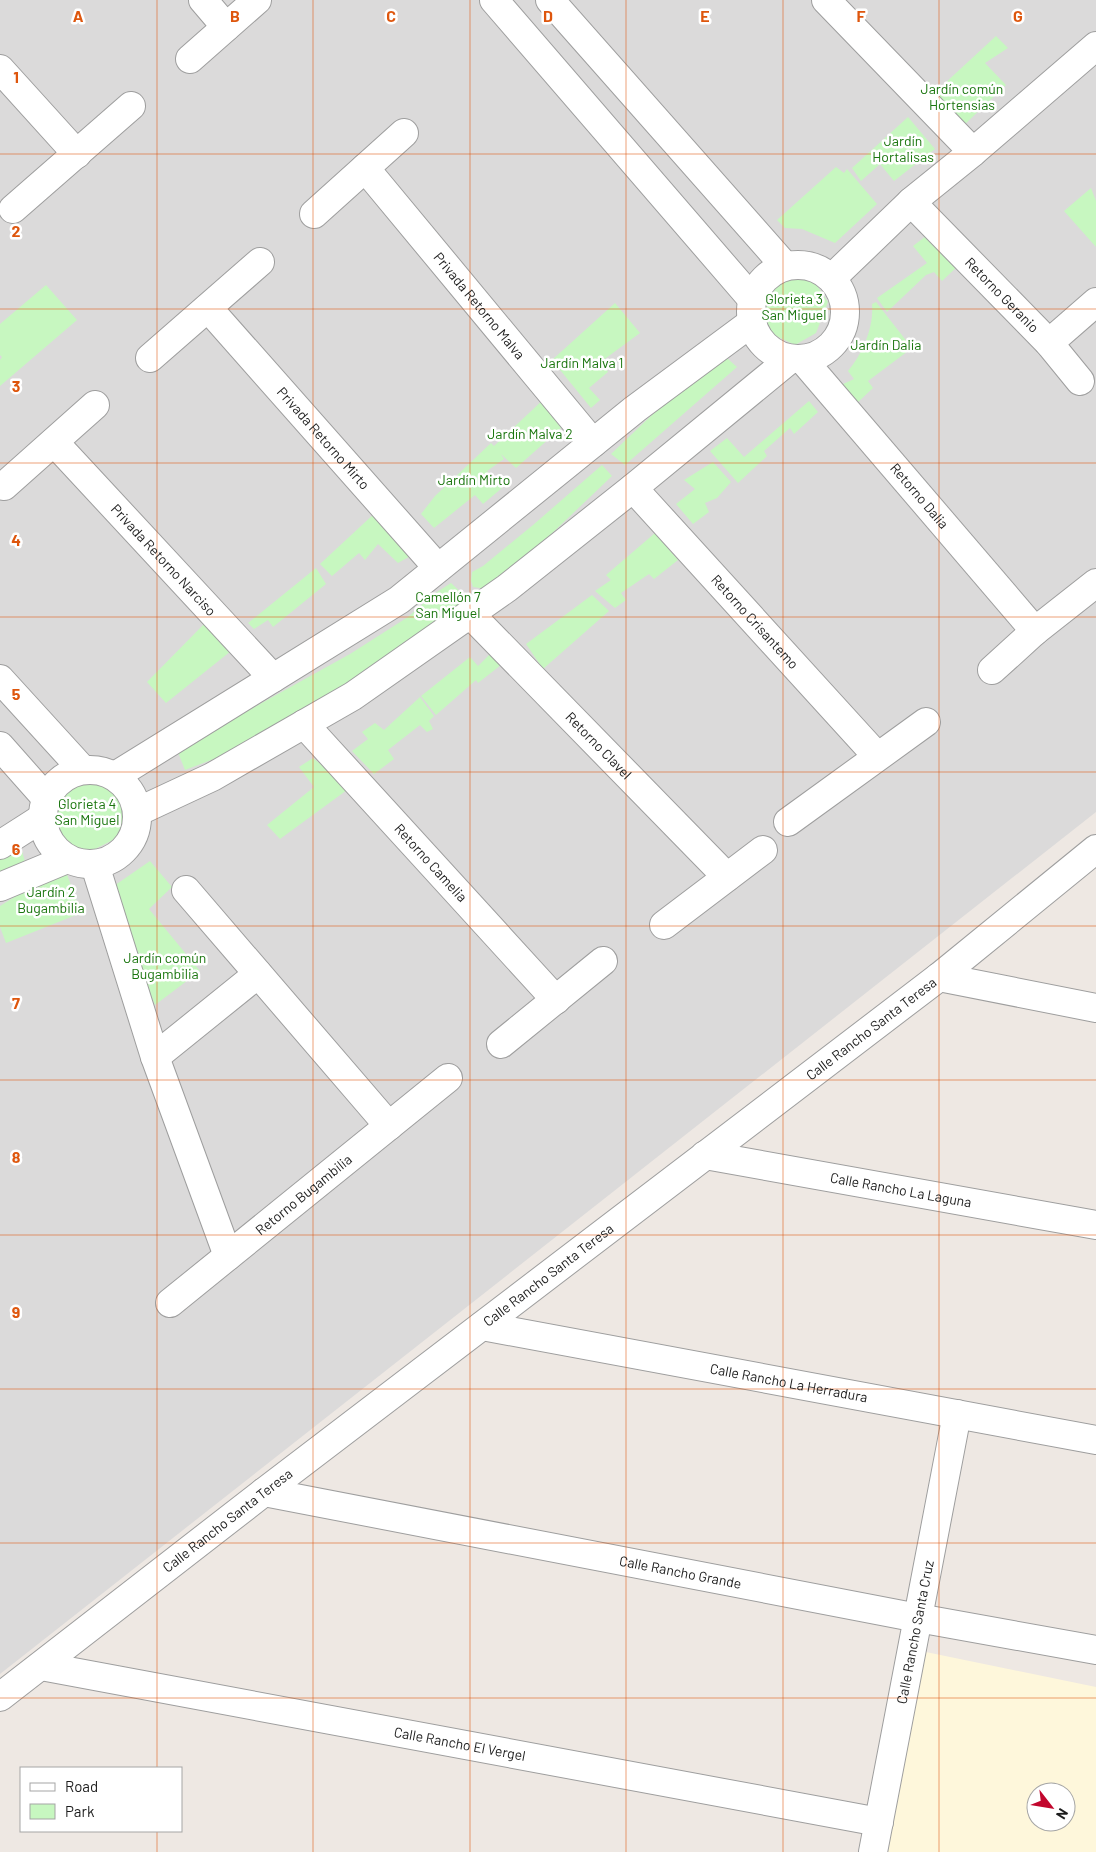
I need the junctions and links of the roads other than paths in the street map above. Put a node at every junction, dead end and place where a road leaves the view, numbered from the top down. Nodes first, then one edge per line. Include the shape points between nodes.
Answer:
1 (203, 0) edge
2 (257, 0) edge
3 (494, 0) edge
4 (550, 0) edge
5 (826, 0) edge
6 (226, 27) junction
7 (1096, 46) edge
8 (190, 59) dead end
9 (0, 69) edge
10 (131, 106) dead end
11 (404, 133) dead end
12 (973, 152) junction
13 (77, 154) junction
14 (365, 168) junction
15 (911, 202) junction
16 (13, 209) dead end
17 (314, 214) dead end
18 (260, 262) dead end
19 (785, 266) junction
20 (832, 278) junction
21 (1096, 302) edge
22 (208, 308) junction
23 (751, 311) junction
24 (1049, 343) junction
25 (150, 358) dead end
26 (796, 360) junction
27 (1080, 381) dead end
28 (95, 405) dead end
29 (54, 442) junction
30 (593, 443) junction
31 (4, 486) dead end
32 (633, 488) junction
33 (438, 568) junction
34 (1096, 583) edge
35 (470, 614) junction
36 (1035, 631) junction
37 (992, 670) dead end
38 (273, 678) junction
39 (0, 679) edge
40 (926, 722) dead end
41 (304, 724) junction
42 (0, 746) edge
43 (877, 756) junction
44 (83, 770) junction
45 (115, 776) junction
46 (44, 808) junction
47 (137, 812) junction
48 (788, 822) dead end
49 (0, 845) edge
50 (1096, 849) edge
51 (762, 850) dead end
52 (67, 860) junction
53 (95, 865) junction
54 (727, 877) junction
55 (0, 887) edge
56 (186, 890) dead end
57 (664, 925) dead end
58 (603, 961) dead end
59 (258, 974) junction
60 (939, 978) junction
61 (556, 1000) junction
62 (1096, 1008) edge
63 (501, 1044) dead end
64 (155, 1057) junction
65 (448, 1078) dead end
66 (389, 1126) junction
67 (705, 1156) junction
68 (1096, 1226) edge
69 (228, 1256) junction
70 (170, 1303) dead end
71 (482, 1326) junction
72 (957, 1414) junction
73 (1096, 1440) edge
74 (264, 1492) junction
75 (918, 1618) junction
76 (1096, 1650) edge
77 (41, 1666) junction
78 (0, 1697) edge
79 (879, 1822) junction
80 (873, 1852) edge

1 - 6 street
2 - 6 street
3 - 23 street
4 - 19 street
5 - 12 street
6 - 8 street
7 - 12 street
9 - 13 street
10 - 13 street
11 - 14 street
12 - 15 street
13 - 16 street
14 - 17 street
14 - 30 street, Privada Retorno Malva
15 - 20 street
15 - 24 street, Retorno Geranio
18 - 22 street
19 - 20 street via 810,266
19 - 23 street via 759,284
20 - 26 street via 842,293 846,310 842,328 834,343 820,355
21 - 24 street, Retorno Geranio
22 - 25 street
22 - 33 street, Privada Retorno Mirto
23 - 26 street via 758,340 771,353
23 - 30 street
24 - 27 street
26 - 32 street
26 - 36 street, Retorno Dalia
28 - 29 street
29 - 31 street
29 - 38 street, Privada Retorno Narciso
30 - 33 street
32 - 35 street
32 - 43 street, Retorno Crisantemo
33 - 38 street via 399,600
34 - 36 street
35 - 41 street via 353,696
35 - 54 street, Retorno Clavel
36 - 37 street
38 - 45 street
39 - 44 street
40 - 43 street
41 - 47 street via 212,777
41 - 61 street, Retorno Camelia
42 - 46 street
43 - 48 street
44 - 45 street
44 - 46 street via 52,788
45 - 47 street via 130,792
46 - 49 street
46 - 52 street via 45,835
47 - 53 street via 136,831 127,847 113,859
50 - 60 street, Calle Rancho Santa Teresa
51 - 54 street
52 - 53 street
52 - 55 street
53 - 64 street
54 - 57 street
56 - 59 street
58 - 61 street
59 - 64 street
59 - 66 street
60 - 62 street
60 - 67 street, Calle Rancho Santa Teresa
61 - 63 street
64 - 69 street
65 - 66 street, Retorno Bugambilia
66 - 69 street, Retorno Bugambilia
67 - 68 street, Calle Rancho La Laguna
67 - 71 street, Calle Rancho Santa Teresa
69 - 70 street, Retorno Bugambilia
71 - 72 street, Calle Rancho La Herradura
71 - 74 street, Calle Rancho Santa Teresa
72 - 73 street, Calle Rancho La Herradura
72 - 75 street, Calle Rancho Santa Cruz
74 - 75 street, Calle Rancho Grande
74 - 77 street, Calle Rancho Santa Teresa
75 - 76 street, Calle Rancho Grande
75 - 79 street, Calle Rancho Santa Cruz
77 - 78 street, Calle Rancho Santa Teresa
77 - 79 street, Calle Rancho El Vergel
79 - 80 street, Calle Rancho Santa Cruz

